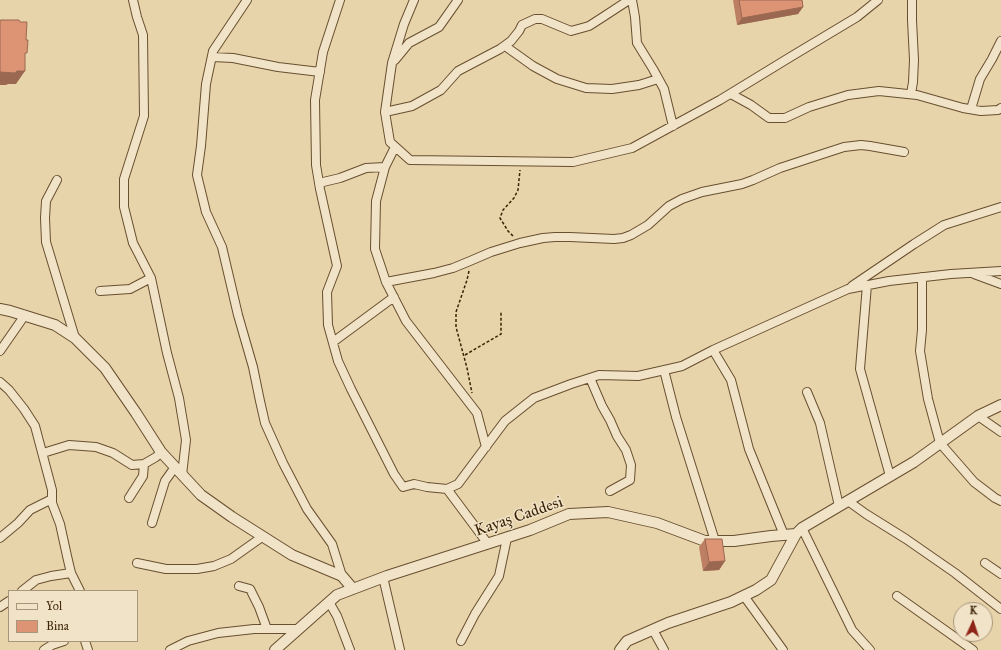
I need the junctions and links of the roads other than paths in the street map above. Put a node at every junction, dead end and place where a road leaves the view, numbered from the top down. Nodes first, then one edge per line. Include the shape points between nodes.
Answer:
1 (133, 0) edge
2 (247, 0) edge
3 (340, 0) edge
4 (414, 0) edge
5 (458, 0) edge
6 (629, 0) edge
7 (632, 0) edge
8 (878, 0) edge
9 (912, 0) edge
10 (1001, 41) edge
11 (505, 46) junction
12 (212, 57) junction
13 (392, 63) junction
14 (320, 72) junction
15 (658, 79) junction
16 (730, 94) junction
17 (911, 94) junction
18 (1001, 108) edge
19 (971, 109) junction
20 (385, 112) junction
21 (673, 126) junction
22 (395, 147) junction
23 (904, 152) dead end
24 (385, 167) junction
25 (57, 180) dead end
26 (319, 183) junction
27 (1001, 207) edge
28 (1001, 271) edge
29 (972, 272) junction
30 (922, 277) junction
31 (151, 278) junction
32 (386, 282) junction
33 (1001, 284) edge
34 (867, 285) junction
35 (848, 289) junction
36 (100, 292) dead end
37 (394, 297) junction
38 (0, 309) edge
39 (25, 315) junction
40 (74, 338) junction
41 (333, 342) junction
42 (713, 350) junction
43 (0, 351) edge
44 (664, 370) junction
45 (590, 378) junction
46 (0, 382) edge
47 (807, 392) dead end
48 (1001, 405) edge
49 (978, 416) junction
50 (1001, 432) edge
51 (940, 443) junction
52 (486, 447) junction
53 (43, 452) junction
54 (161, 452) junction
55 (144, 464) junction
56 (175, 467) junction
57 (182, 475) junction
58 (890, 476) junction
59 (448, 489) junction
60 (610, 491) dead end
61 (129, 498) dead end
62 (52, 499) junction
63 (1001, 501) edge
64 (844, 504) junction
65 (152, 523) dead end
66 (799, 531) junction
67 (784, 535) junction
68 (262, 537) junction
69 (0, 538) edge
70 (507, 538) junction
71 (715, 541) junction
72 (488, 544) junction
73 (137, 563) dead end
74 (985, 563) dead end
75 (71, 573) junction
76 (1001, 574) edge
77 (342, 576) junction
78 (383, 577) junction
79 (239, 586) dead end
80 (353, 589) junction
81 (23, 590) edge
82 (80, 590) edge
83 (744, 596) junction
84 (897, 596) dead end
85 (329, 602) junction
86 (1001, 609) edge
87 (267, 629) junction
88 (299, 629) junction
89 (653, 630) junction
90 (461, 641) dead end
91 (61, 642) edge
92 (44, 650) edge
93 (170, 650) edge
94 (275, 650) edge
95 (350, 650) edge
96 (400, 650) edge
97 (620, 650) edge
98 (664, 650) edge
99 (783, 650) edge
100 (870, 650) edge
101 (973, 650) edge

1 - 31 street via 143,35 144,116 124,179 124,207 133,243
2 - 12 street via 213,51
3 - 14 street via 323,52
4 - 13 street
5 - 13 street via 439,27 409,43
6 - 11 street via 589,26 571,31 535,18 522,25 511,42
7 - 15 street via 637,43
8 - 16 street via 857,17
9 - 17 street via 914,60
10 - 19 street via 980,79
11 - 15 street via 557,79 586,88 612,89
11 - 20 street via 458,71 441,90 412,106
12 - 14 street
12 - 77 street via 206,84 197,176 206,212 222,247 265,422 307,509 332,544
13 - 20 street
14 - 26 street via 315,100 316,165
15 - 21 street via 664,89
16 - 17 street via 769,118 785,118 809,107 848,95 879,91
16 - 21 street
17 - 19 street
18 - 19 street via 982,111
20 - 22 street via 390,142
21 - 22 street via 632,148 573,162 410,160
22 - 24 street
23 - 32 street via 870,146 844,147 780,168 742,184 682,198 648,225 623,238 543,238 491,252 453,268
24 - 26 street via 366,168
24 - 32 street via 376,201 375,249
25 - 40 street via 46,201 46,242
26 - 41 street via 337,266 327,292 328,325
27 - 35 street via 944,226
28 - 29 street
29 - 30 street
29 - 33 street
30 - 34 street
30 - 51 street via 920,351 928,399
31 - 36 street via 130,289
31 - 57 street via 179,398 186,440
32 - 37 street
34 - 35 street
34 - 58 street via 860,369
35 - 42 street
37 - 41 street
37 - 52 street via 406,321 476,413
38 - 39 street
39 - 40 street via 55,324
39 - 43 street
40 - 54 street via 105,368
41 - 59 street via 338,361 351,389 403,488 414,484 427,488
42 - 44 street via 682,366
42 - 67 street via 731,380 749,449
44 - 45 street via 638,376 599,375
44 - 71 street
45 - 52 street via 534,398 506,422
45 - 60 street via 631,465 630,480
46 - 53 street via 9,390 35,426
47 - 64 street via 820,422
48 - 49 street
49 - 50 street
49 - 51 street
51 - 58 street
51 - 63 street via 974,482
52 - 59 street via 458,484
53 - 55 street via 68,445 96,448 113,453 132,465
53 - 62 street
54 - 55 street
54 - 56 street
55 - 61 street via 142,476
56 - 57 street
56 - 65 street via 165,481
57 - 68 street via 201,495
58 - 64 street
59 - 72 street
62 - 69 street via 30,510
62 - 75 street
64 - 66 street
64 - 86 street via 866,514 906,539
66 - 67 street, Kayaş Caddesi
66 - 83 street via 771,580
66 - 100 street via 852,630
67 - 71 street, Kayaş Caddesi
68 - 73 street via 214,566 166,569
68 - 77 street via 292,555
70 - 71 street, Kayaş Caddesi via 569,514 608,512 657,523 705,540
70 - 72 street, Kayaş Caddesi
70 - 90 street via 499,576
72 - 78 street, Kayaş Caddesi
74 - 76 street
75 - 81 street via 36,580
75 - 82 street
77 - 80 street
78 - 80 street, Kayaş Caddesi
78 - 96 street
79 - 87 street via 250,589
80 - 85 street, Kayaş Caddesi via 337,595
83 - 89 street
83 - 99 street
84 - 101 street
85 - 88 street, Kayaş Caddesi
85 - 95 street
87 - 88 street
87 - 93 street via 218,633 188,641
88 - 94 street, Kayaş Caddesi
89 - 97 street via 627,641
89 - 98 street
91 - 92 street

